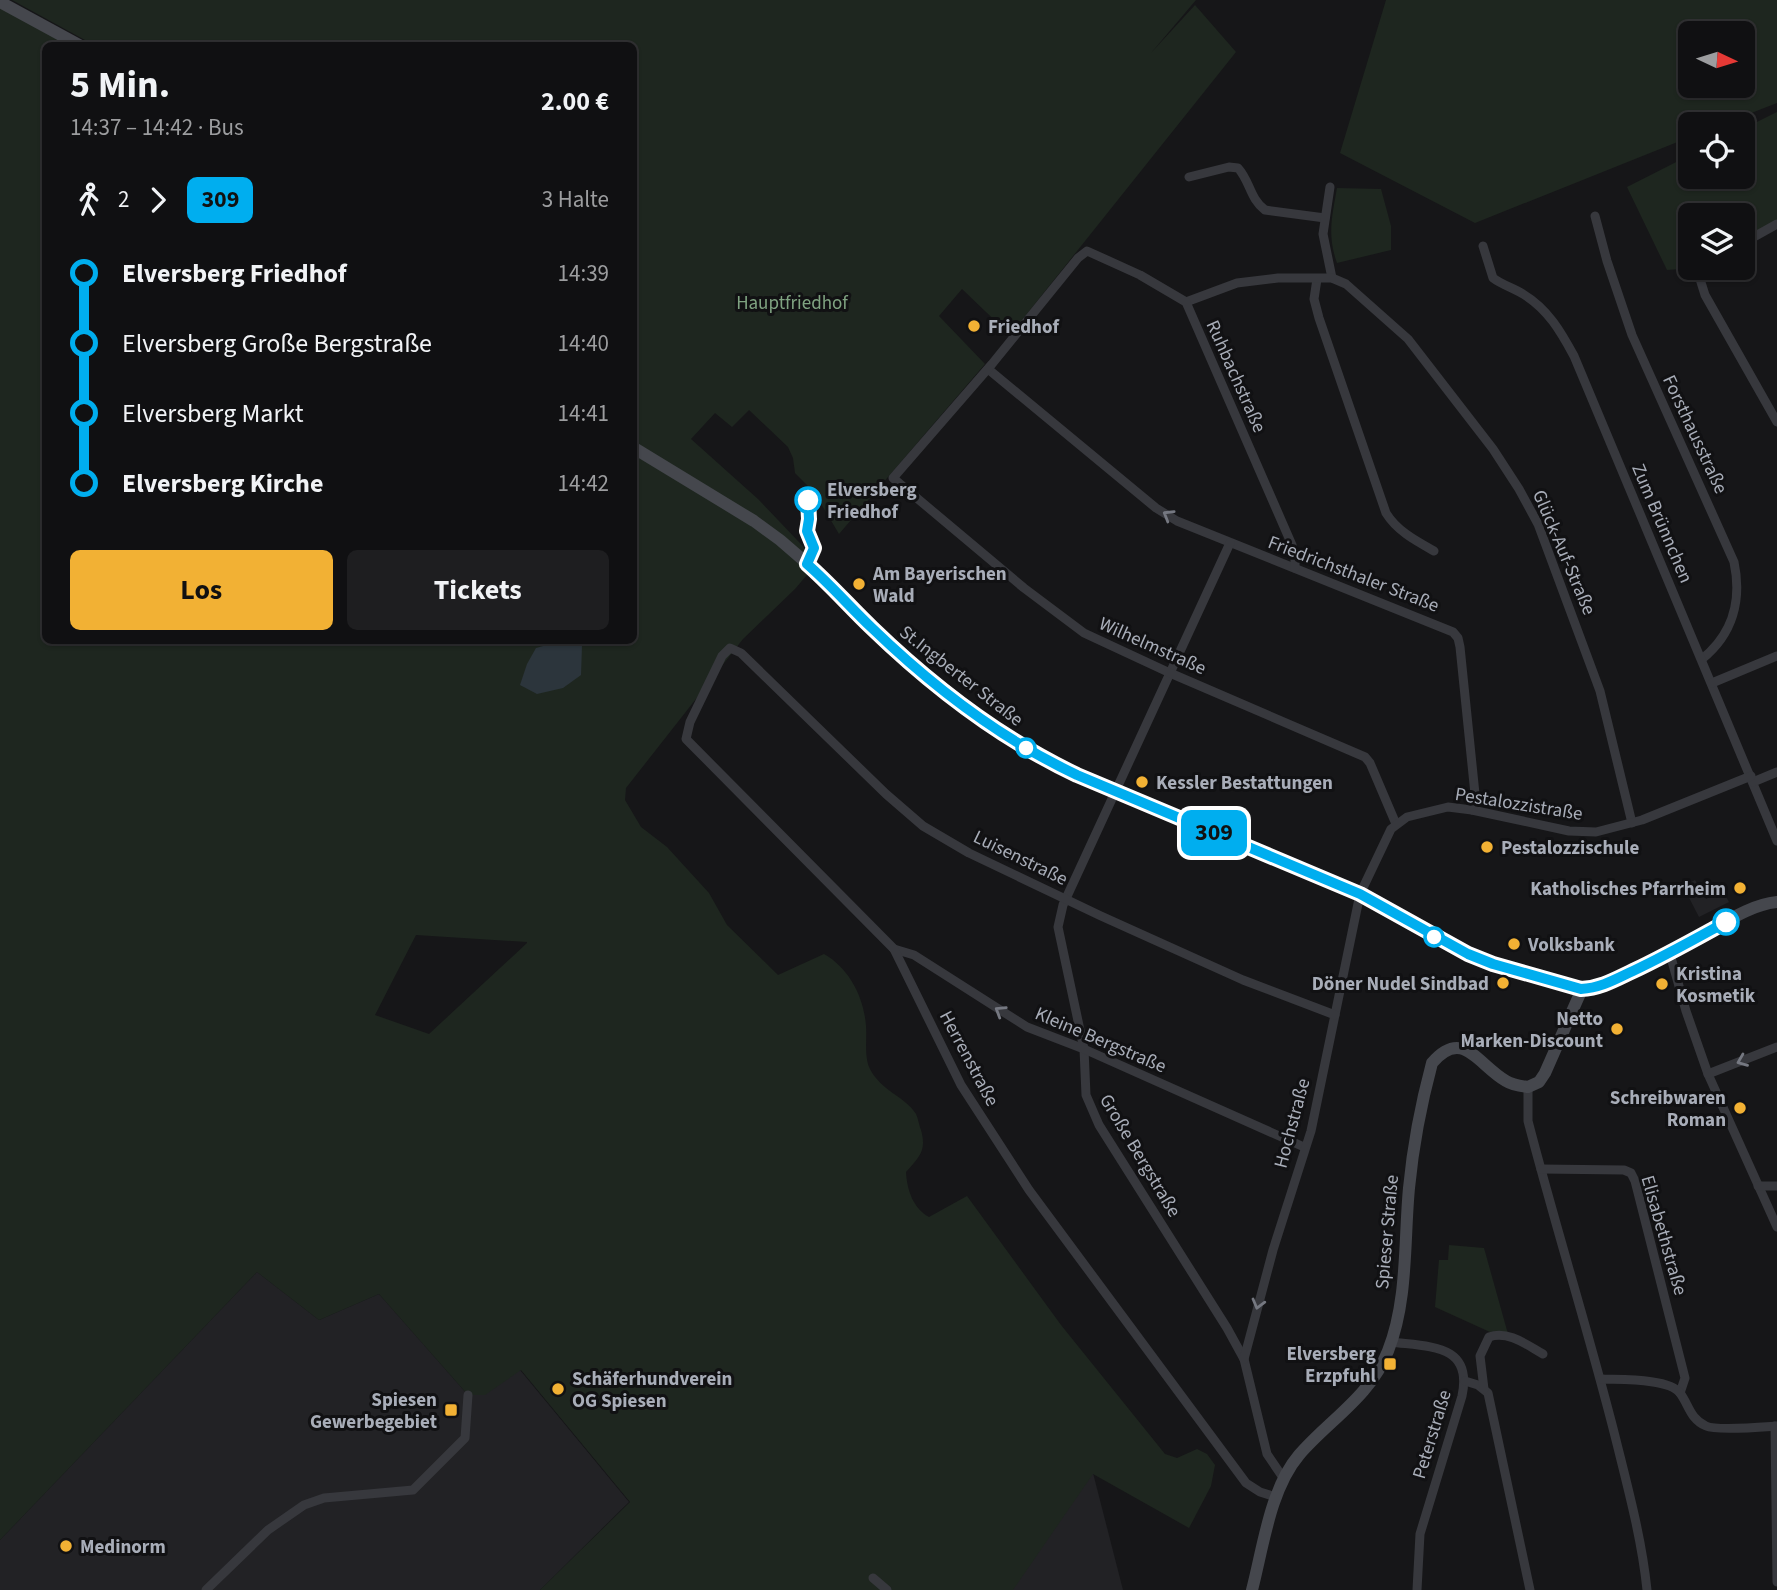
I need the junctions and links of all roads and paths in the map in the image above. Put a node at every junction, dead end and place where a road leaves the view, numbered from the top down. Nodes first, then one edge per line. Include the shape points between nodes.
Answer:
1 (0, 2) edge
2 (74, 42) edge
3 (1189, 177) dead end
4 (1330, 187) dead end
5 (1595, 216) dead end
6 (1325, 218) junction
7 (1777, 224) edge
8 (1755, 236) edge
9 (1483, 246) dead end
10 (1332, 278) junction
11 (1317, 279) junction
12 (1702, 280) edge
13 (1186, 302) junction
14 (988, 369) junction
15 (1777, 422) edge
16 (637, 450) edge
17 (1230, 543) junction
18 (1434, 551) dead end
19 (1295, 568) junction
20 (741, 653) joint
21 (1777, 656) edge
22 (1702, 659) junction
23 (1170, 673) junction
24 (1712, 683) junction
25 (1777, 772) edge
26 (1752, 779) junction
27 (1114, 792) junction
28 (1472, 810) junction
29 (1632, 823) junction
30 (1396, 824) junction
31 (1777, 841) edge
32 (1360, 894) junction
33 (1066, 898) junction
34 (1777, 902) edge
35 (894, 949) junction
36 (1670, 954) junction
37 (1581, 989) junction
38 (1335, 1016) junction
39 (1777, 1047) edge
40 (1084, 1049) junction
41 (1707, 1074) junction
42 (1528, 1087) junction
43 (1304, 1147) junction
44 (1541, 1169) junction
45 (1758, 1186) junction
46 (1777, 1186) edge
47 (1777, 1227) edge
48 (1391, 1342) junction
49 (1543, 1354) dead end
50 (1244, 1359) junction
51 (1601, 1378) junction
52 (1465, 1381) junction
53 (1484, 1389) junction
54 (1680, 1393) junction
55 (468, 1395) dead end
56 (1776, 1426) edge
57 (1284, 1479) junction
58 (1276, 1497) junction
59 (873, 1578) dead end
60 (1777, 1582) edge
61 (206, 1590) edge
62 (887, 1590) edge
63 (1252, 1590) edge
64 (1417, 1590) edge
65 (1530, 1590) edge
66 (1647, 1590) edge

1 - 2 main road
3 - 6 street via 1238,168 1265,210
4 - 6 street
5 - 22 street, Forsthausstraße via 1632,335 1734,562 1738,593 1731,623
6 - 10 street via 1325,249
7 - 8 street
9 - 22 street, Zum Brünnchen via 1493,278 1537,305 1558,327 1574,356
10 - 11 street
10 - 29 street, Glück-Auf-Straße via 1355,291 1409,339 1519,489 1538,524 1600,691
11 - 13 street via 1237,283
11 - 18 street via 1314,299 1319,318 1386,513 1400,530
12 - 15 street via 1705,295
13 - 14 street, Ruhbachstraße via 1087,251
13 - 19 street, Ruhbachstraße via 1292,545
17 -> 14 street, Friedrichsthaler Straße via 1156,508
14 - 23 street, Wilhelmstraße via 893,478 1057,615 1084,633
16 - 27 main road, St.Ingberter Straße via 754,521 817,572 895,649 989,724 1048,761
17 - 19 street, Friedrichsthaler Straße
17 - 23 street, Große Bergstraße
19 - 28 street, Friedrichsthaler Straße via 1444,627 1458,638 1475,794
20 - 33 street, Luisenstraße via 923,826
20 - 35 street, Herrenstraße via 730,648 722,656 686,739
21 - 24 street
22 - 24 street, Zum Brünnchen
23 - 27 street, Große Bergstraße
23 - 30 street, Wilhelmstraße via 1365,757
24 - 26 street, Zum Brünnchen
25 - 26 street, Pestalozzistraße
26 - 29 street, Pestalozzistraße
26 - 31 street, Zum Brünnchen
27 - 32 main road, St.Ingberter Straße
27 - 33 street, Große Bergstraße
28 - 29 street, Pestalozzistraße via 1569,831 1596,832
28 - 30 street, Pestalozzistraße via 1439,809
30 - 32 street
32 - 37 main road, St.Ingberter Straße via 1468,954
32 - 38 street, Hochstraße
33 - 38 street, Luisenstraße via 1243,980
33 - 40 street, Große Bergstraße via 1058,927
34 - 36 main road via 1745,912
40 -> 35 street, Kleine Bergstraße via 1027,1027 914,955
35 - 58 street, Herrenstraße via 961,1085 1029,1190 1247,1483
36 - 37 main road via 1605,985
36 - 41 street
37 - 42 main road via 1545,1073
38 - 43 street, Hochstraße
39 -> 41 street
40 - 43 street, Kleine Bergstraße
40 - 50 street, Große Bergstraße via 1086,1095 1099,1125
41 - 45 street
42 - 44 street via 1528,1121
42 - 48 main road, Spieser Straße via 1506,1082 1461,1048 1452,1047 1432,1063 1413,1153 1401,1288
43 -> 50 street, Hochstraße
44 - 51 street
44 - 54 street, Elisabethstraße via 1631,1173 1685,1378
45 - 46 street
45 - 47 street
48 - 52 street, Peterstraße via 1455,1356
48 - 57 main road, Spieser Straße via 1365,1390 1298,1455
49 - 53 street via 1504,1336 1489,1337 1480,1356
50 - 57 street, Große Bergstraße via 1266,1454
51 - 54 street via 1663,1384
51 - 66 street via 1632,1504
52 - 53 street
52 - 64 street, Peterstraße via 1420,1534
53 - 65 street
54 - 56 street via 1689,1413 1708,1428
55 - 61 street via 466,1438 413,1490 324,1498 304,1505 268,1530
56 - 60 street
57 - 58 main road, Spieser Straße
58 - 63 main road, Spieser Straße
59 - 62 street

